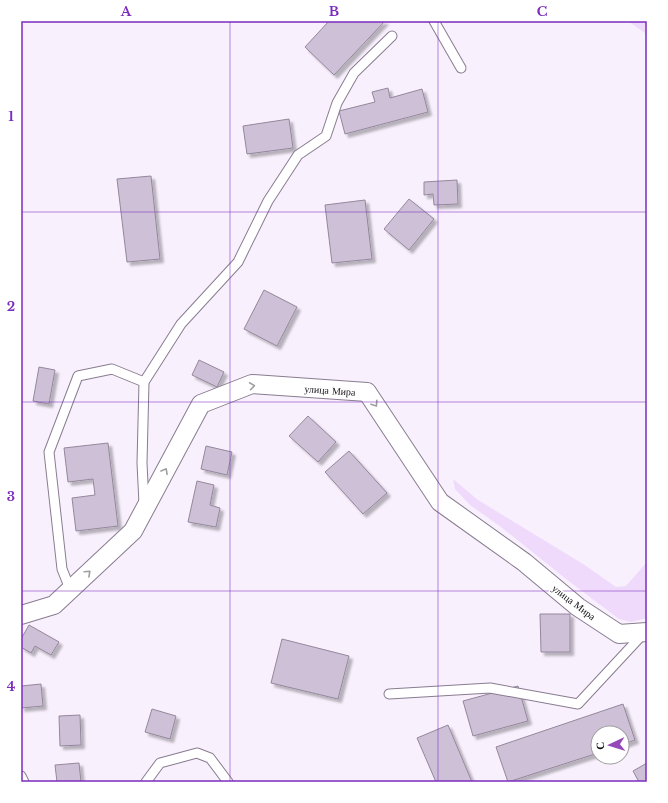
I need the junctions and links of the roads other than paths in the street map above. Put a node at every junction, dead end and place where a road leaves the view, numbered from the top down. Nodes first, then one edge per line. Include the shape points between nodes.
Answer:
1 (434, 21) edge
2 (392, 36) dead end
3 (462, 68) dead end
4 (144, 382) junction
5 (144, 509) junction
6 (70, 589) junction
7 (21, 615) edge
8 (645, 632) edge
9 (389, 694) dead end
10 (21, 776) edge
11 (24, 782) edge
12 (146, 782) edge
13 (228, 782) edge

1 - 3 lane
2 - 4 lane via 354,73 337,103 326,136 298,155 268,202 238,262 181,324
4 - 5 lane
4 - 6 lane via 112,369 78,376 49,452 62,569
6 -> 5 street, улица Мира via 132,531
5 -> 8 street, улица Мира via 201,404 252,384 367,392 440,502 524,562 578,607 619,634
6 - 7 street, улица Мира via 54,605
8 - 9 lane via 578,704 490,688
10 - 11 lane
12 - 13 lane via 160,763 197,753 210,758

